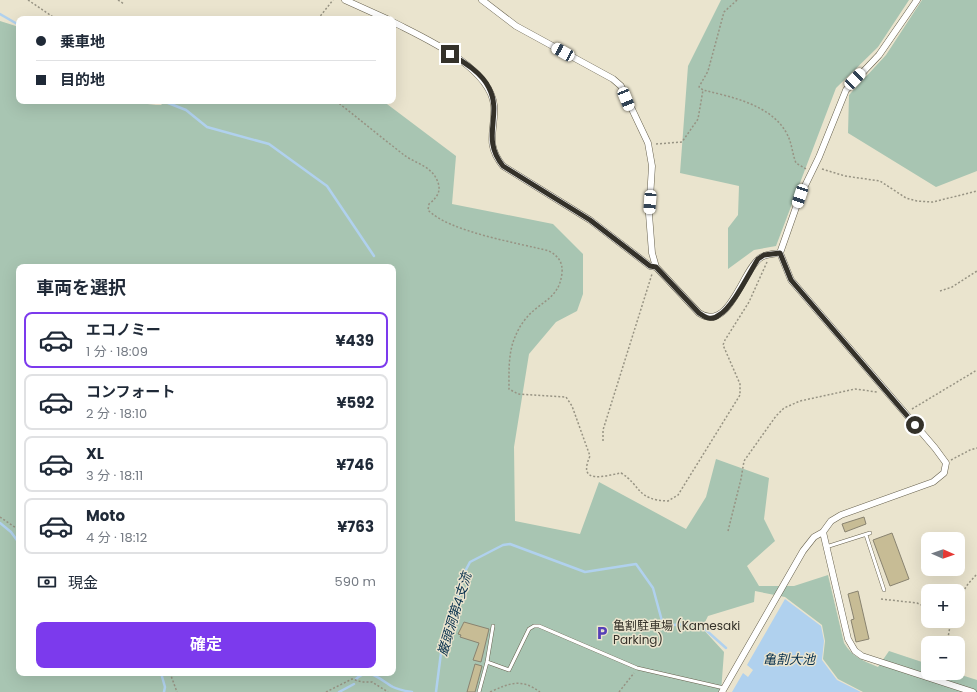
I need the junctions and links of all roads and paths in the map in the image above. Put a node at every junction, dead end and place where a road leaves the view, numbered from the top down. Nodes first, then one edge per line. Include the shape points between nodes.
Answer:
1 (28, 0) edge
2 (118, 0) edge
3 (333, 0) edge
4 (345, 0) edge
5 (482, 0) edge
6 (736, 0) edge
7 (917, 0) edge
8 (124, 4) dead end
9 (52, 16) edge
10 (320, 16) edge
11 (381, 16) edge
12 (396, 24) edge
13 (703, 90) junction
14 (340, 104) edge
15 (648, 143) junction
16 (812, 171) junction
17 (977, 191) edge
18 (780, 253) junction
19 (770, 255) junction
20 (656, 267) junction
21 (977, 271) edge
22 (940, 291) dead end
23 (977, 370) edge
24 (887, 393) junction
25 (905, 414) junction
26 (603, 441) dead end
27 (977, 448) edge
28 (946, 462) junction
29 (0, 517) edge
30 (16, 528) edge
31 (728, 531) dead end
32 (823, 532) junction
33 (826, 547) junction
34 (977, 574) edge
35 (965, 589) edge
36 (884, 590) dead end
37 (881, 599) dead end
38 (921, 605) edge
39 (493, 626) dead end
40 (487, 662) junction
41 (637, 668) junction
42 (171, 676) edge
43 (723, 690) edge
44 (177, 692) edge
45 (326, 692) edge
46 (388, 692) edge
47 (479, 692) edge
48 (490, 692) edge
49 (540, 692) edge
50 (619, 692) edge
51 (973, 692) edge

1 - 9 path
2 - 8 path
3 - 10 path
4 - 11 street
5 - 15 street via 516,26 613,79 621,86
6 - 13 path via 724,12 708,71 699,87
7 - 16 street via 879,55 846,90
12 - 20 street via 461,60 482,77 490,89 494,105 492,146 503,166 590,220 650,266
13 - 15 path via 698,119 682,142
13 - 16 path via 745,101 777,120 791,142 796,163
14 - 19 path via 405,156 435,176 438,197 429,204 428,210 441,221 557,255 563,268 561,284 552,298 524,321 514,338 508,389 518,394 566,397 572,406 590,456 585,466 586,470 600,478 621,473 627,476 641,494 661,501 672,500 678,495 740,395 740,384 723,345 724,340 749,302
15 - 20 street via 652,166 649,214 652,253
16 - 17 path via 824,169 845,176 880,180 906,198 916,201 933,202
16 - 18 street via 800,196
18 - 19 street
18 - 24 street via 791,280
19 - 20 street via 758,259 738,292 720,315 712,318 706,318 699,313
20 - 26 path via 603,430
21 - 22 path via 952,287
23 - 25 path
24 - 25 street
24 - 31 path via 855,389 800,401 784,408 744,461
25 - 28 street
27 - 28 path
28 - 32 street via 944,473 933,482 841,515 831,521
29 - 30 path
32 - 33 street
32 - 43 street via 803,551
33 - 36 lane via 868,534
33 - 51 street via 848,639 855,651 862,656
34 - 35 path
37 - 38 path
39 - 40 lane
40 - 41 lane via 509,670 529,629 534,626
40 - 47 lane
41 - 43 lane
41 - 50 path
42 - 44 path
45 - 46 path via 352,679 372,682
48 - 49 path via 508,684 528,684

